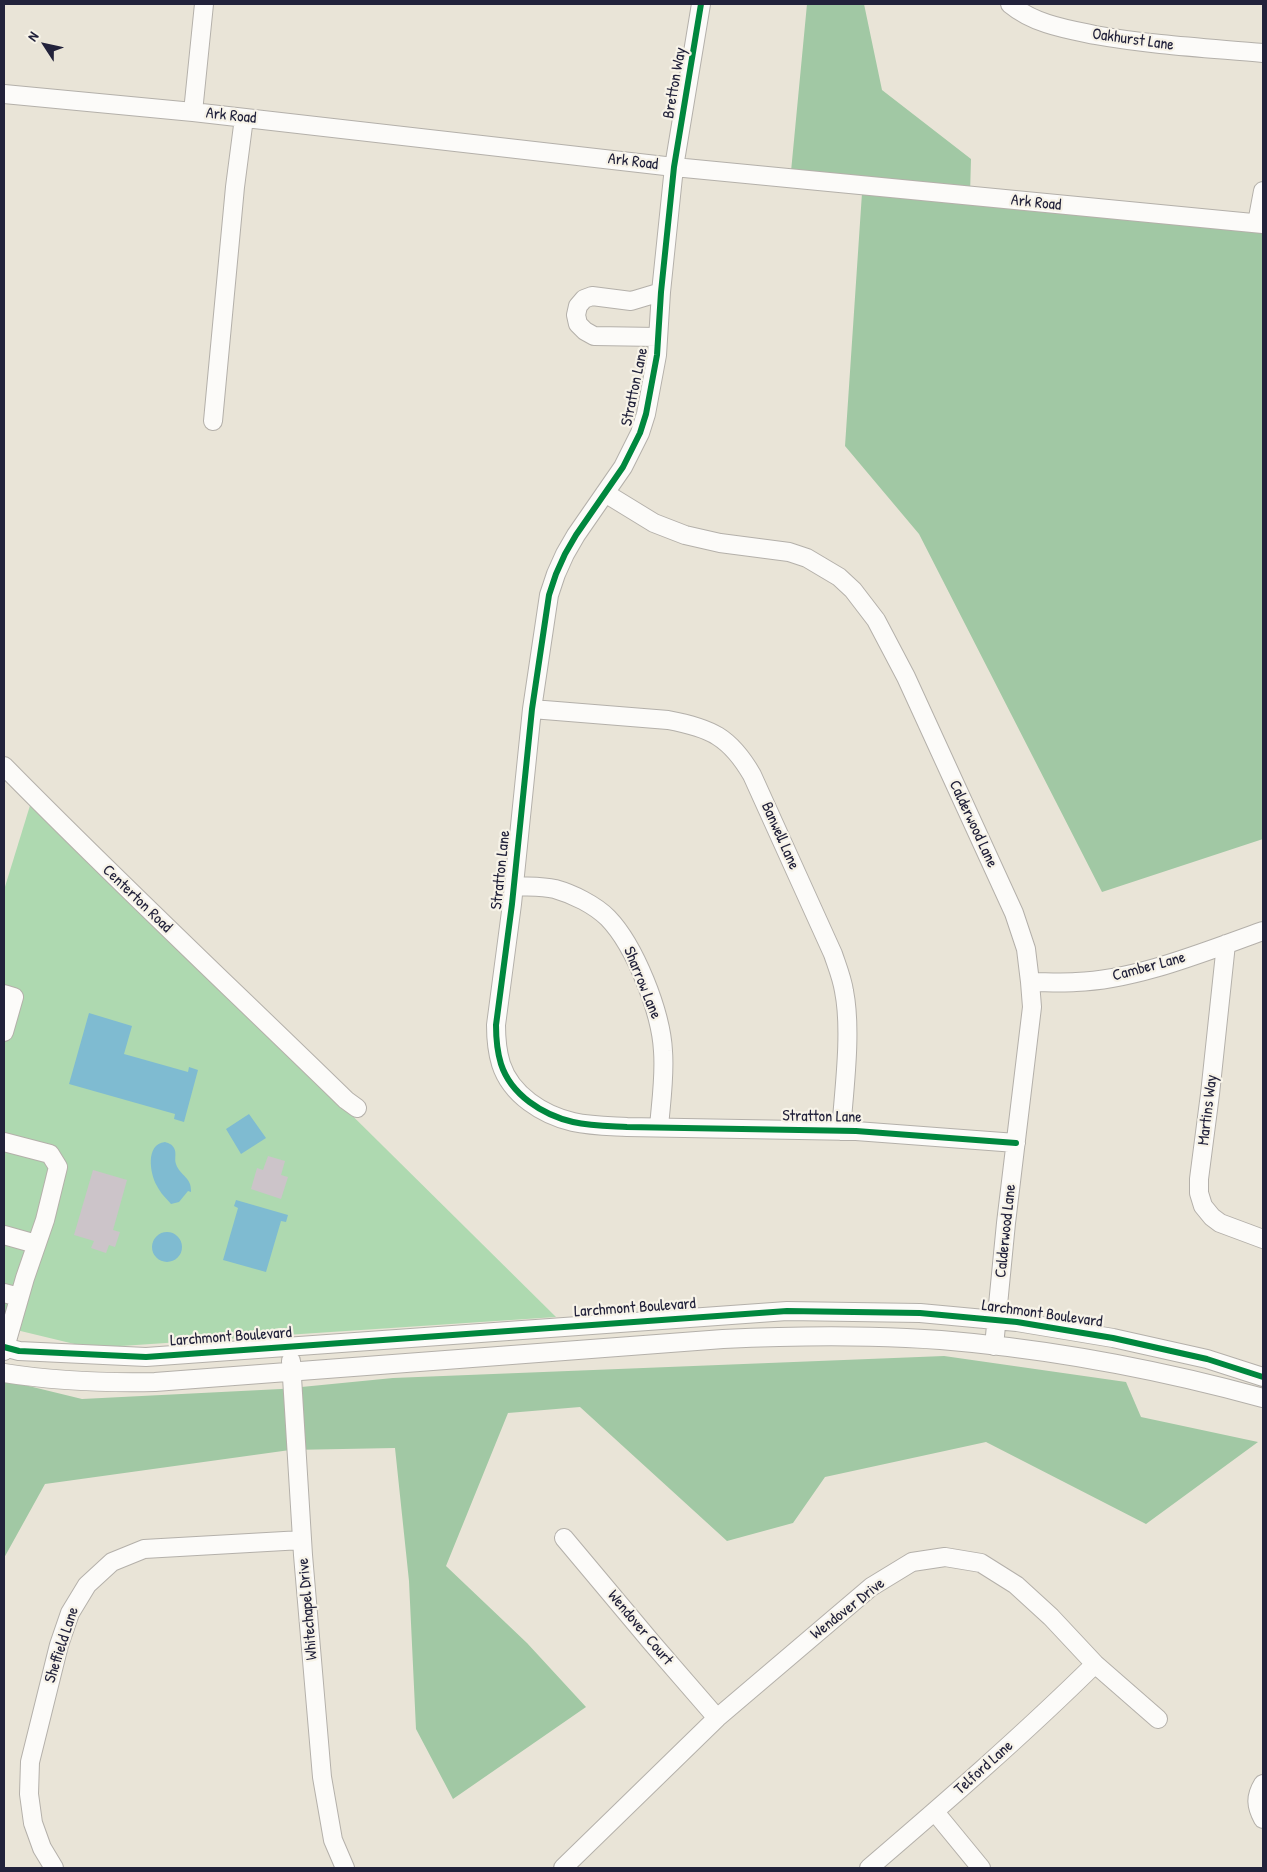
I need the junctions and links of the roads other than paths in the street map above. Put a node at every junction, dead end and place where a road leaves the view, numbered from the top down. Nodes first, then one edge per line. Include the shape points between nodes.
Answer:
1 (204, 4) edge
2 (701, 4) edge
3 (1010, 4) edge
4 (1263, 53) edge
5 (4, 94) edge
6 (193, 112) junction
7 (244, 118) junction
8 (674, 167) junction
9 (1263, 191) edge
10 (1260, 224) edge
11 (661, 292) junction
12 (658, 337) junction
13 (213, 421) dead end
14 (605, 493) junction
15 (532, 709) junction
16 (4, 766) edge
17 (513, 886) junction
18 (1263, 931) edge
19 (1226, 944) junction
20 (1030, 982) junction
21 (4, 994) edge
22 (4, 1032) edge
23 (357, 1108) dead end
24 (659, 1127) junction
25 (841, 1131) junction
26 (4, 1142) edge
27 (1016, 1143) junction
28 (4, 1236) edge
29 (1263, 1239) edge
30 (36, 1244) junction
31 (12, 1295) edge
32 (997, 1320) junction
33 (994, 1346) junction
34 (290, 1347) junction
35 (4, 1349) edge
36 (4, 1373) edge
37 (291, 1373) junction
38 (1263, 1376) edge
39 (1263, 1398) edge
40 (564, 1538) dead end
41 (302, 1540) junction
42 (1095, 1664) junction
43 (717, 1718) junction
44 (1158, 1719) dead end
45 (1263, 1784) edge
46 (935, 1812) junction
47 (1263, 1819) edge
48 (46, 1866) edge
49 (345, 1868) edge
50 (563, 1868) edge
51 (868, 1868) edge
52 (980, 1868) edge

1 - 6 street
2 - 8 street, Bretton Way
3 - 4 street, Oakhurst Lane via 1031,17 1066,29 1140,43
5 - 6 street, Ark Road
6 - 7 street, Ark Road
7 - 8 street, Ark Road
7 - 13 street
8 - 10 street, Ark Road
8 - 11 street, Stratton Lane
9 - 10 street
11 - 12 street, Stratton Lane
11 - 12 street via 631,301 592,296 578,306 576,315 578,324 594,336
12 - 14 street, Stratton Lane via 652,389 640,433
14 - 15 street, Stratton Lane via 576,535 556,574 547,610
14 - 20 street, Calderwood Lane via 654,522 685,534 720,543 790,552 807,558 839,577 853,590 876,620 906,677 1014,914 1026,949
15 - 17 street, Stratton Lane
15 - 25 street, Banwell Lane via 684,723 726,740 745,762 840,973 847,1009
16 - 23 street, Centerton Road via 71,835
17 - 24 street, Sharrow Lane via 554,889 577,898 608,918 623,936 636,959 659,1023 663,1050
17 - 24 street, Stratton Lane via 496,1025 501,1064 509,1082 538,1108 556,1117 592,1125
18 - 19 street, Camber Lane
19 - 20 street, Camber Lane via 1117,977 1076,982
19 - 29 street, Martins Way via 1199,1193 1203,1206 1220,1223
20 - 27 street, Calderwood Lane via 1032,1007
21 - 22 street via 14,997
24 - 25 street, Stratton Lane
25 - 27 street, Stratton Lane
26 - 30 street via 50,1154 58,1166
27 - 32 street, Calderwood Lane
28 - 30 street
30 - 31 street
31 - 35 street
32 - 33 street, Calderwood Lane
32 - 34 street, Larchmont Boulevard via 920,1313 787,1311
32 - 38 street, Larchmont Boulevard via 1113,1338 1207,1359
33 - 37 street via 864,1337 759,1337
33 - 39 street via 1114,1363
34 - 35 street, Larchmont Boulevard via 146,1358
34 - 37 street, Whitechapel Drive
36 - 37 street via 94,1383 164,1382
37 - 41 street, Whitechapel Drive
40 - 43 street, Wendover Court
41 - 48 street, Sheffield Lane via 144,1549 112,1562 87,1585 70,1613 59,1645 30,1762 30,1809
41 - 49 street, Whitechapel Drive via 324,1791 333,1840
42 - 43 street, Wendover Drive via 1016,1585 981,1563 946,1557 912,1562 870,1587
42 - 44 street, Wendover Drive
42 - 46 street, Telford Lane
43 - 50 street, Wendover Drive
45 - 47 street via 1256,1797
46 - 51 street, Telford Lane
46 - 52 street

